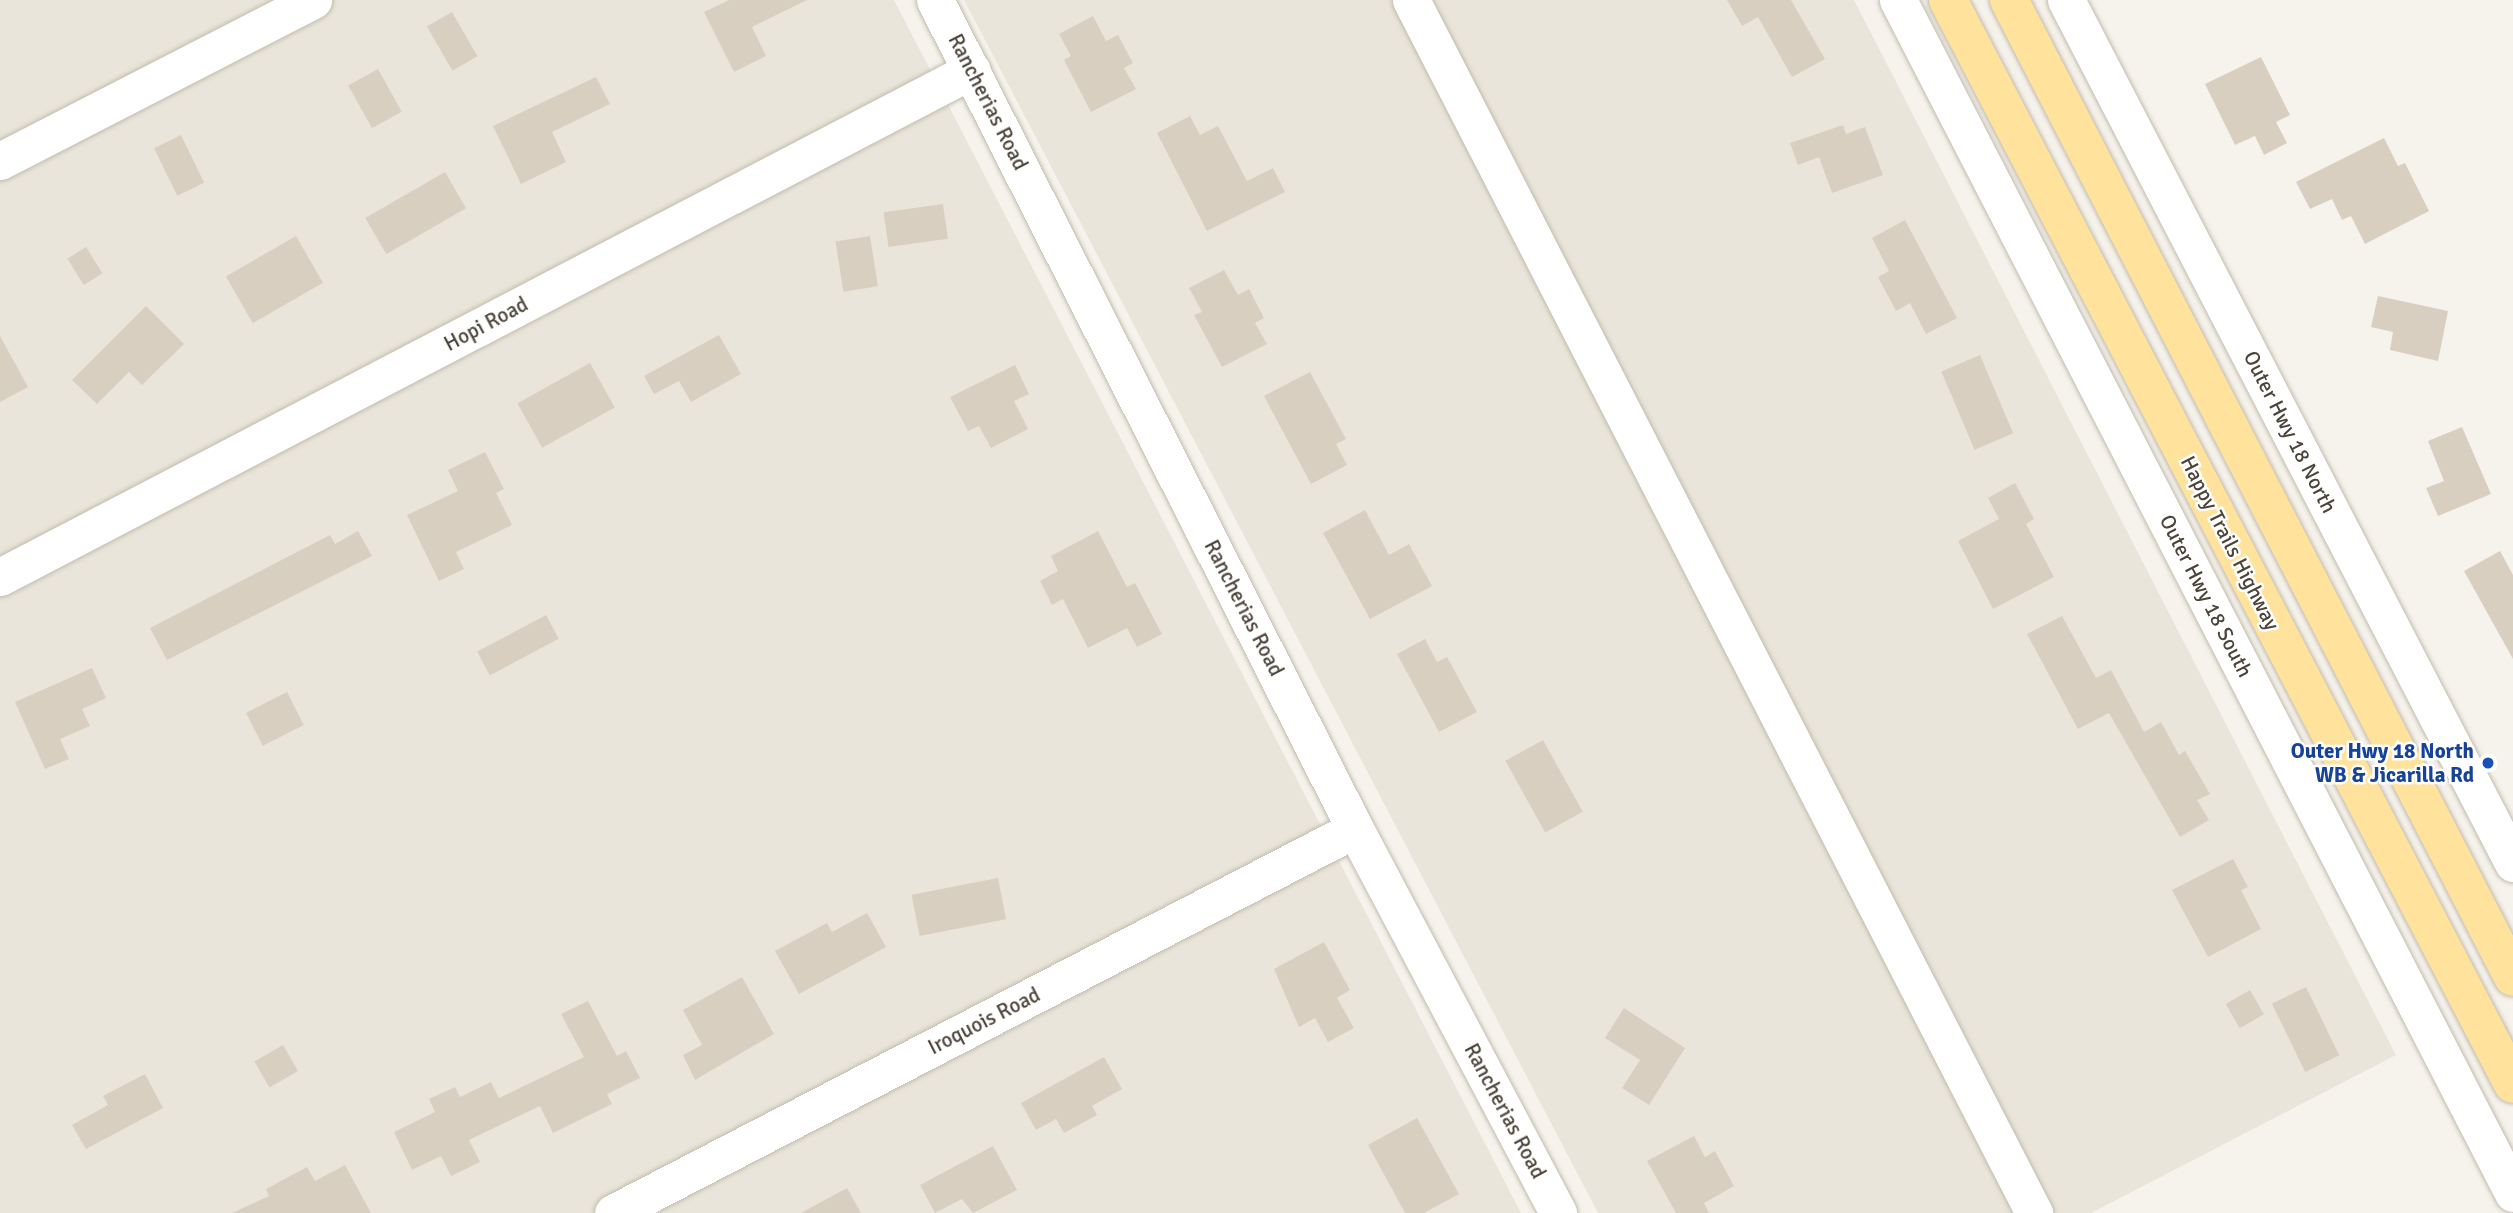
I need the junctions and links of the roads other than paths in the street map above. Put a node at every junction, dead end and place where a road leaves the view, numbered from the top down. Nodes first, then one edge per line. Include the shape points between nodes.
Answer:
1 (313, 0) edge
2 (935, 0) edge
3 (1411, 0) edge
4 (1898, 0) edge
5 (1948, 0) edge
6 (2009, 0) edge
7 (2066, 0) edge
8 (972, 71) junction
9 (0, 161) edge
10 (0, 577) edge
11 (1355, 829) junction
12 (2513, 863) edge
13 (2513, 977) edge
14 (2513, 1084) edge
15 (2513, 1194) edge
16 (1547, 1209) edge
17 (614, 1213) edge
18 (2034, 1213) edge

1 - 9 street
2 - 8 street, Rancherias Road
3 - 18 street
4 - 15 street, Outer Hwy 18 South
5 - 14 main road, Happy Trails Highway
6 - 13 main road
7 - 12 street, Outer Hwy 18 North
8 - 10 street, Hopi Road
8 - 11 street, Rancherias Road
11 - 16 street, Rancherias Road
11 - 17 street, Iroquois Road

